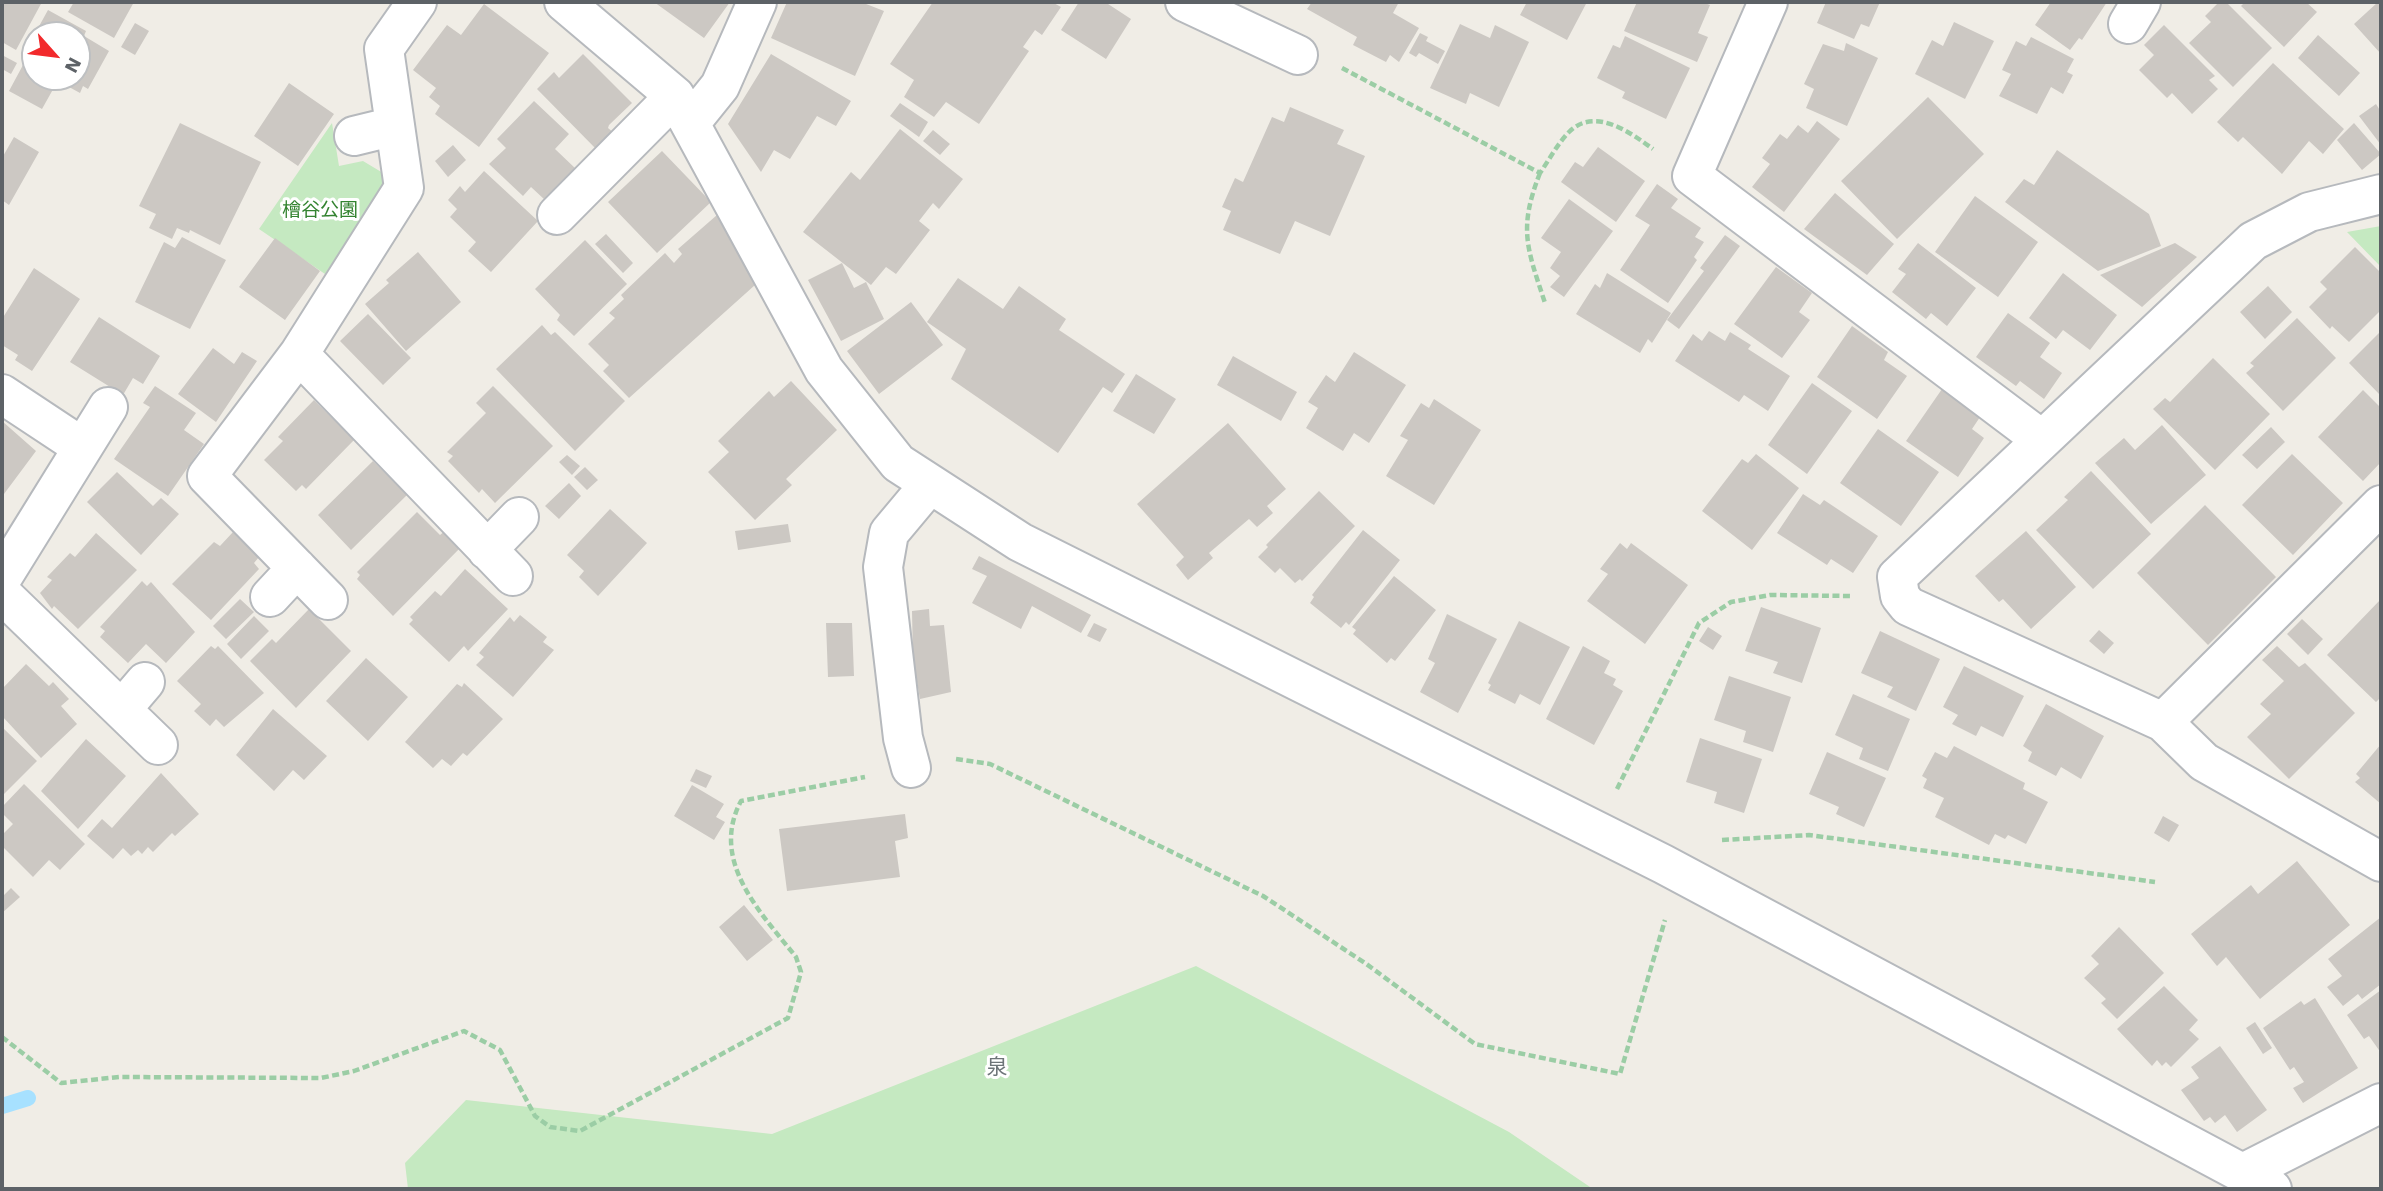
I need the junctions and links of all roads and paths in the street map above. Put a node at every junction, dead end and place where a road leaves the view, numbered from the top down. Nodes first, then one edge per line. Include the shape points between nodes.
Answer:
1 (416, 2) edge
2 (564, 2) edge
3 (757, 2) edge
4 (1185, 2) edge
5 (1768, 2) edge
6 (1298, 55) joint
7 (683, 109) junction
8 (395, 126) junction
9 (354, 136) dead end
10 (1540, 173) junction
11 (1692, 176) junction
12 (2381, 194) edge
13 (557, 215) dead end
14 (1545, 303) dead end
15 (299, 354) junction
16 (2, 394) edge
17 (108, 407) dead end
18 (2041, 439) junction
19 (82, 447) junction
20 (930, 484) junction
21 (2381, 505) edge
22 (519, 517) dead end
23 (297, 568) junction
24 (2, 578) edge
25 (2, 594) edge
26 (1900, 596) junction
27 (270, 597) dead end
28 (328, 600) dead end
29 (2163, 722) junction
30 (158, 745) dead end
31 (911, 768) junction
32 (1597, 831) junction
33 (2381, 862) edge
34 (1674, 869) junction
35 (2155, 882) dead end
36 (2, 1037) edge
37 (2381, 1103) edge
38 (2259, 1181) edge

1 - 8 street via 384,49
2 - 7 street
3 - 7 street via 720,86
4 - 6 street
5 - 11 street
6 - 10 path via 1322,58
7 - 13 street
7 - 20 street via 824,370 898,463
8 - 9 street
8 - 15 street via 404,188
10 - 11 path via 1570,130 1596,120 1624,128
10 - 14 path via 1531,195 1525,242
11 - 18 street
12 - 18 street via 2309,212 2253,241
15 - 22 street via 500,563
15 - 23 street via 207,476
16 - 19 street
17 - 19 street
18 - 26 street via 1897,577
19 - 24 street
20 - 31 street via 889,533 883,567 903,738
20 - 32 street via 1020,542
21 - 29 street
23 - 27 street
23 - 28 street
25 - 30 street via 133,696
26 - 29 street via 1908,606
26 - 32 path via 1770,595 1731,603 1699,623
29 - 33 street via 2204,762
31 - 34 path via 961,758 990,764 1263,897 1365,963 1475,1044 1620,1074 1668,909
31 - 36 path via 741,801 732,827 737,877 796,957 801,972 788,1018 580,1131 550,1128 535,1116 500,1050 464,1031 354,1071 321,1078 118,1077 61,1083
32 - 34 street
34 - 35 path via 1677,842 1809,835
34 - 38 street
37 - 38 street

